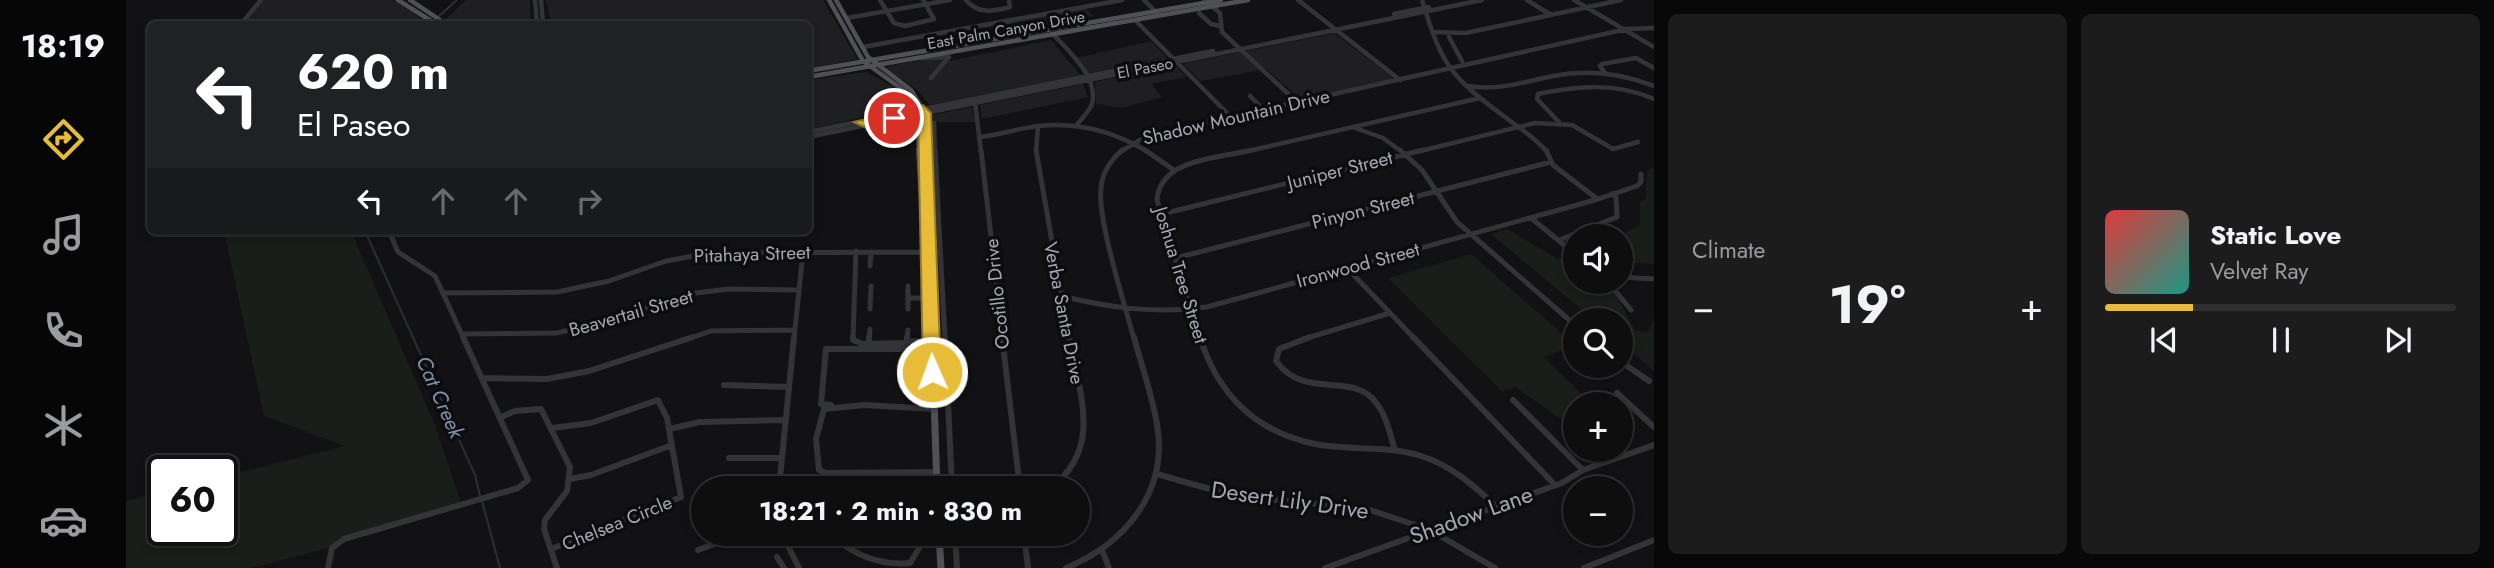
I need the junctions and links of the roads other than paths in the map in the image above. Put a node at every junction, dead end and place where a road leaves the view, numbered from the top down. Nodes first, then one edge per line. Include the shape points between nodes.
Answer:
1 (261, 0) edge
2 (398, 0) edge
3 (410, 0) edge
4 (535, 0) edge
5 (541, 0) edge
6 (829, 0) edge
7 (836, 0) edge
8 (880, 0) edge
9 (950, 0) edge
10 (966, 0) edge
11 (1009, 0) edge
12 (1122, 0) edge
13 (1144, 0) edge
14 (1198, 0) edge
15 (1221, 0) edge
16 (1248, 0) edge
17 (1298, 0) edge
18 (1422, 0) edge
19 (1466, 0) edge
20 (1482, 0) edge
21 (1527, 0) edge
22 (1576, 0) edge
23 (1621, 0) edge
24 (924, 2) edge
25 (1208, 2) edge
26 (1193, 5) junction
27 (1588, 7) junction
28 (996, 10) junction
29 (1426, 10) junction
30 (887, 11) junction
31 (1156, 12) junction
32 (1199, 13) dead end
33 (1551, 15) junction
34 (847, 18) junction
35 (1003, 19) junction
36 (1135, 20) junction
37 (244, 21) edge
38 (431, 21) edge
39 (442, 21) edge
40 (537, 21) edge
41 (543, 21) edge
42 (1084, 24) junction
43 (1220, 26) junction
44 (1334, 28) junction
45 (1626, 29) junction
46 (1654, 29) edge
47 (1432, 32) junction
48 (1053, 34) junction
49 (1311, 35) joint
50 (1448, 35) junction
51 (1017, 36) junction
52 (1284, 38) junction
53 (993, 45) junction
54 (1654, 46) edge
55 (863, 47) junction
56 (1239, 48) junction
57 (920, 58) junction
58 (1175, 60) junction
59 (1466, 63) junction
60 (874, 64) junction
61 (866, 65) junction
62 (1654, 68) edge
63 (1449, 69) junction
64 (812, 71) edge
65 (1605, 73) junction
66 (812, 76) edge
67 (931, 78) dead end
68 (1088, 78) junction
69 (1400, 80) junction
70 (1465, 85) junction
71 (1654, 86) edge
72 (1251, 96) dead end
73 (1480, 98) junction
74 (1654, 99) edge
75 (975, 101) junction
76 (1298, 103) junction
77 (1264, 110) junction
78 (921, 112) junction
79 (1231, 117) junction
80 (859, 122) junction
81 (1559, 122) junction
82 (934, 123) dead end
83 (868, 125) junction
84 (1038, 126) junction
85 (1076, 126) junction
86 (1352, 127) junction
87 (1518, 127) junction
88 (838, 131) junction
89 (812, 134) edge
90 (812, 134) edge
91 (980, 137) junction
92 (1132, 142) junction
93 (1638, 142) dead end
94 (1405, 154) junction
95 (1551, 162) junction
96 (1174, 170) junction
97 (1641, 174) dead end
98 (1435, 192) junction
99 (1612, 193) junction
100 (1596, 198) junction
101 (1162, 214) junction
102 (1531, 218) junction
103 (1471, 234) junction
104 (391, 235) edge
105 (1559, 240) junction
106 (1563, 244) edge
107 (856, 251) junction
108 (803, 252) junction
109 (871, 252) junction
110 (928, 252) junction
111 (940, 252) junction
112 (1176, 258) junction
113 (870, 266) dead end
114 (1347, 268) junction
115 (1633, 278) edge
116 (1654, 279) edge
117 (870, 286) dead end
118 (908, 286) dead end
119 (799, 290) junction
120 (443, 293) junction
121 (1618, 294) edge
122 (1061, 296) junction
123 (854, 298) junction
124 (870, 298) junction
125 (908, 298) junction
126 (929, 298) junction
127 (1629, 308) edge
128 (870, 309) dead end
129 (908, 309) dead end
130 (1128, 310) junction
131 (1192, 310) junction
132 (1390, 313) junction
133 (1563, 314) edge
134 (870, 329) dead end
135 (795, 330) junction
136 (908, 330) dead end
137 (463, 334) junction
138 (908, 341) junction
139 (931, 342) junction
140 (869, 344) junction
141 (931, 353) junction
142 (1633, 370) edge
143 (482, 378) junction
144 (1648, 381) dead end
145 (724, 385) dead end
146 (789, 387) junction
147 (1513, 400) dead end
148 (834, 406) junction
149 (1633, 408) edge
150 (933, 409) junction
151 (502, 417) junction
152 (786, 420) junction
153 (1654, 427) edge
154 (552, 428) junction
155 (669, 429) junction
156 (672, 444) junction
157 (1654, 445) edge
158 (1395, 450) junction
159 (729, 457) dead end
160 (782, 458) junction
161 (1583, 470) junction
162 (936, 472) junction
163 (826, 473) junction
164 (1157, 474) junction
165 (780, 476) edge
166 (825, 476) edge
167 (936, 476) edge
168 (952, 476) edge
169 (1019, 476) edge
170 (1064, 476) edge
171 (570, 479) junction
172 (1555, 485) junction
173 (1496, 506) junction
174 (1430, 530) junction
175 (1654, 540) edge
176 (709, 546) edge
177 (787, 546) edge
178 (844, 546) edge
179 (921, 546) edge
180 (939, 546) edge
181 (956, 546) edge
182 (1025, 546) edge
183 (551, 548) junction
184 (698, 550) dead end
185 (1102, 550) junction
186 (777, 557) dead end
187 (792, 559) junction
188 (783, 567) edge
189 (328, 568) edge
190 (557, 568) edge
191 (799, 568) edge
192 (940, 568) edge
193 (957, 568) edge
194 (1028, 568) edge
195 (1066, 568) edge
196 (1109, 568) edge
197 (1325, 568) edge
198 (1495, 568) edge
199 (1584, 568) edge

1 - 37 street
2 - 38 main road
3 - 39 main road
4 - 40 street
5 - 41 street
6 - 61 main road
7 - 34 main road
8 - 30 street
9 - 24 street
10 - 28 street via 978,12
11 - 28 street via 1010,7
12 - 35 street
13 - 31 street
14 - 26 main road
15 - 25 main road, East Palm Canyon Drive
16 - 25 main road, East Palm Canyon Drive
17 - 44 street
18 - 29 street
19 - 29 street, El Paseo
20 - 29 street, El Paseo
21 - 33 street
22 - 27 street
23 - 27 street
24 - 30 street
24 - 30 street via 933,20 905,26 894,23
25 - 26 main road, East Palm Canyon Drive
25 - 36 main road, East Palm Canyon Drive
25 - 43 street via 1222,17
26 - 31 main road, East Palm Canyon Drive
27 - 33 street
27 - 45 street
28 - 35 street
29 - 44 street, El Paseo
29 - 47 street
30 - 34 street
31 - 42 main road, East Palm Canyon Drive
32 - 43 street via 1210,24
33 - 50 street
34 - 55 main road
35 - 51 street
35 - 55 street
36 - 48 main road, East Palm Canyon Drive
36 - 58 street
42 - 48 main road
42 - 51 main road, East Palm Canyon Drive
43 - 56 street
44 - 49 street, El Paseo
44 - 52 street, El Paseo
44 - 69 street
45 - 46 street, Shadow Mountain Drive
45 - 54 street
45 - 59 street, Shadow Mountain Drive
47 - 50 street
47 - 63 street
48 - 53 main road, East Palm Canyon Drive
48 - 68 street
49 - 52 street, El Paseo
50 - 59 street
51 - 53 main road
51 - 60 main road, East Palm Canyon Drive
52 - 56 street, El Paseo
53 - 57 main road, East Palm Canyon Drive
55 - 60 main road
56 - 58 street, El Paseo
56 - 76 street
57 - 60 main road, East Palm Canyon Drive
57 - 67 street via 949,57
58 - 68 street, El Paseo
58 - 79 street
59 - 63 street, Shadow Mountain Drive
60 - 61 main road, East Palm Canyon Drive
60 - 78 main road via 904,84
61 - 64 main road, East Palm Canyon Drive
61 - 66 main road, East Palm Canyon Drive
61 - 78 main road via 900,87
62 - 65 street via 1631,57 1602,64
63 - 69 street, Shadow Mountain Drive
63 - 70 street
65 - 70 street via 1565,74 1492,90
65 - 71 street
68 - 75 street, El Paseo
68 - 85 street via 1093,101
69 - 76 street, Shadow Mountain Drive
70 - 73 street
72 - 77 street
73 - 86 street
73 - 87 street
74 - 81 street via 1634,89 1602,84 1538,94 1537,99
75 - 78 street, El Paseo
75 - 91 street, Ocotillo Drive
76 - 77 street, Shadow Mountain Drive
77 - 79 street, Shadow Mountain Drive
78 - 80 street, El Paseo
78 - 83 street, El Paseo
78 - 110 main road
79 - 92 street, Shadow Mountain Drive
80 - 83 street
80 - 88 street
80 - 89 street, El Paseo
81 - 87 street, Juniper Street
81 - 93 street via 1577,127 1613,149
82 - 111 street
83 - 88 street, El Paseo
84 - 85 street
84 - 91 street
84 - 122 street, Verba Santa Drive via 1036,157
85 - 92 street
86 - 94 street via 1383,138
86 - 96 street
87 - 94 street, Juniper Street
87 - 95 street via 1546,150
88 - 90 street, El Paseo
91 - 169 street, Ocotillo Drive
92 - 96 street
92 - 130 street, Shadow Mountain Drive via 1106,166 1100,190
94 - 98 street
94 - 101 street, Juniper Street
95 - 98 street, Pinyon Street
95 - 100 street
96 - 101 street, Joshua Tree Street via 1157,192
97 - 99 street, Ironwood Street via 1637,186
98 - 103 street
98 - 112 street, Pinyon Street
99 - 100 street, Ironwood Street
99 - 105 street via 1617,217
100 - 102 street, Ironwood Street
101 - 112 street, Joshua Tree Street
102 - 103 street, Ironwood Street
102 - 105 street
103 - 114 street, Ironwood Street
103 - 133 street
104 - 120 street via 398,253 429,269
105 - 106 street
107 - 108 street, Pitahaya Street
107 - 109 street, Pitahaya Street
107 - 123 street
108 - 119 street
108 - 120 street, Pitahaya Street via 687,256 557,292
109 - 110 street, Pitahaya Street
109 - 113 street
110 - 111 street, Pitahaya Street
110 - 126 main road
111 - 168 street
112 - 131 street, Joshua Tree Street
114 - 131 street, Ironwood Street
114 - 132 street
115 - 116 street
117 - 124 street
118 - 125 street
119 - 135 street
119 - 137 street, Beavertail Street via 741,288 684,295 564,333 524,338
120 - 137 street
121 - 127 street
122 - 130 street, Ironwood Street
122 - 170 street, Verba Santa Drive via 1084,420 1084,438 1073,468
123 - 124 street
123 - 140 street via 853,340
124 - 128 street
125 - 126 street
125 - 129 street
126 - 139 main road
130 - 131 street, Ironwood Street
130 - 164 street, Shadow Mountain Drive via 1157,428
131 - 158 street, Joshua Tree Street via 1216,379 1253,418 1314,444
132 - 158 street via 1283,345 1276,361 1298,382 1367,394 1379,406
132 - 172 street
134 - 140 street
135 - 143 street via 711,331 589,371 547,379
135 - 146 street
136 - 138 street
137 - 143 street
138 - 139 street
138 - 140 street
139 - 141 main road
141 - 148 street via 826,349 821,404
141 - 150 main road
142 - 144 street
143 - 151 street
145 - 146 street
146 - 152 street
147 - 161 street
148 - 150 street
148 - 163 street via 820,414 817,464
149 - 153 street
150 - 162 main road
151 - 154 street via 541,409
151 - 189 street via 528,477 526,484 339,542 330,552
152 - 155 street via 701,422
152 - 160 street
154 - 155 street, Chelsea Circle via 591,423 658,400
154 - 171 street via 570,467
155 - 156 street, Chelsea Circle
156 - 171 street
156 - 183 street, Chelsea Circle via 681,497
157 - 161 street, Shadow Lane
158 - 173 street, Joshua Tree Street via 1445,466
159 - 160 street
160 - 165 street
161 - 172 street, Shadow Lane
162 - 163 street
162 - 167 main road
163 - 166 street
164 - 174 street, Desert Lily Drive via 1234,496 1350,505
164 - 185 street, Shadow Mountain Drive via 1140,513 1122,536
171 - 183 street via 567,491 545,520
172 - 173 street, Shadow Lane
173 - 174 street, Shadow Lane
174 - 197 street, Shadow Lane
174 - 198 street, Desert Lily Drive
175 - 199 street
176 - 184 street
177 - 187 street
178 - 179 street via 882,568 907,565
180 - 192 main road
181 - 193 street
182 - 194 street
183 - 190 street
185 - 195 street, Shadow Mountain Drive
185 - 196 street
186 - 188 street
187 - 188 street
187 - 191 street

